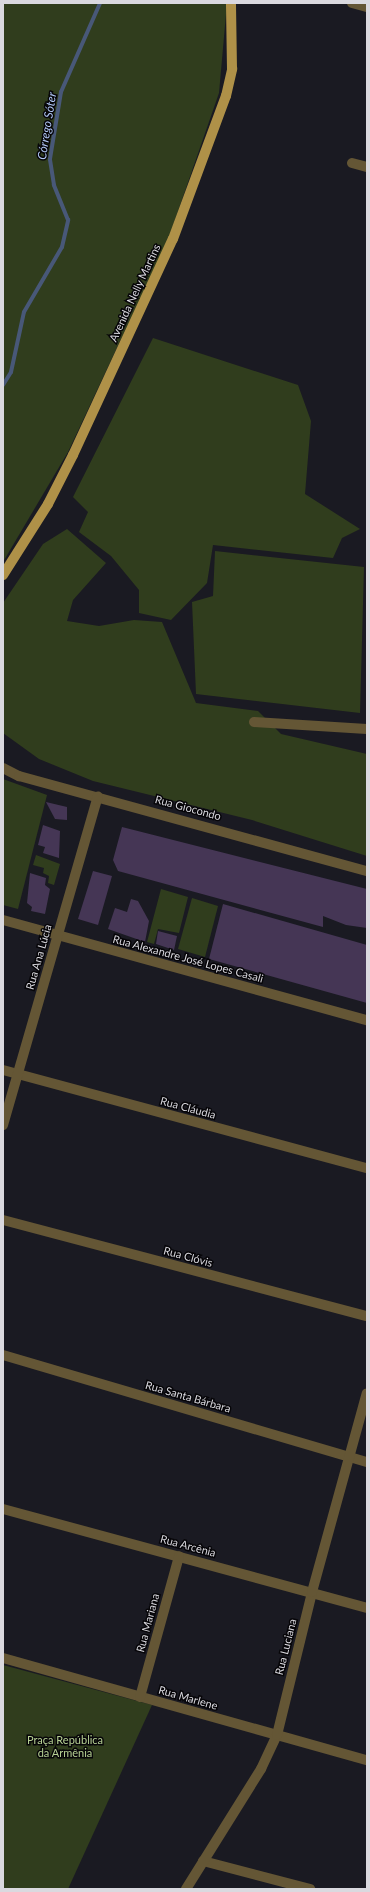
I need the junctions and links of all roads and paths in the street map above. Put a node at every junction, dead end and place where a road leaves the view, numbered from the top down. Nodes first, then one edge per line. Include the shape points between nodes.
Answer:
1 (231, 3) edge
2 (352, 3) edge
3 (367, 7) edge
4 (352, 163) dead end
5 (367, 167) edge
6 (3, 575) edge
7 (254, 722) dead end
8 (367, 729) edge
9 (3, 768) edge
10 (98, 796) junction
11 (367, 871) edge
12 (3, 920) edge
13 (57, 937) junction
14 (367, 1020) edge
15 (3, 1070) edge
16 (17, 1074) junction
17 (3, 1125) edge
18 (367, 1168) edge
19 (3, 1220) edge
20 (367, 1316) edge
21 (3, 1355) edge
22 (367, 1393) edge
23 (350, 1458) junction
24 (367, 1462) edge
25 (3, 1509) edge
26 (179, 1556) junction
27 (312, 1592) junction
28 (367, 1608) edge
29 (3, 1658) edge
30 (140, 1697) junction
31 (277, 1735) junction
32 (367, 1760) edge
33 (204, 1861) junction
34 (186, 1889) edge
35 (310, 1889) edge

1 - 6 main road, Avenida Nelly Martins via 232,69 226,96 173,239 59,483
2 - 3 street
4 - 5 street
7 - 8 street
9 - 10 street, Rua Giocondo via 19,776
10 - 11 street, Rua Giocondo
10 - 13 street, Rua Ana Lúcia
12 - 13 street, Rua Alexandre José Lopes Casali
13 - 14 street, Rua Alexandre José Lopes Casali
13 - 16 street, Rua Ana Lúcia
15 - 16 street, Rua Cláudia
16 - 17 street, Rua Ana Lúcia
16 - 18 street, Rua Cláudia
19 - 20 street, Rua Clóvis
21 - 23 street, Rua Santa Bárbara
22 - 23 street, Rua Luciana
23 - 24 street, Rua Santa Bárbara
23 - 27 street, Rua Luciana
25 - 26 street, Rua Arcênia
26 - 27 street, Rua Arcênia
26 - 30 street, Rua Mariana
27 - 28 street, Rua Arcênia
27 - 31 street, Rua Luciana
29 - 30 street, Rua Marlene
30 - 31 street, Rua Marlene
31 - 32 street, Rua Marlene
31 - 33 street, Rua Luciana via 261,1769
33 - 34 street, Rua Luciana
33 - 35 street

